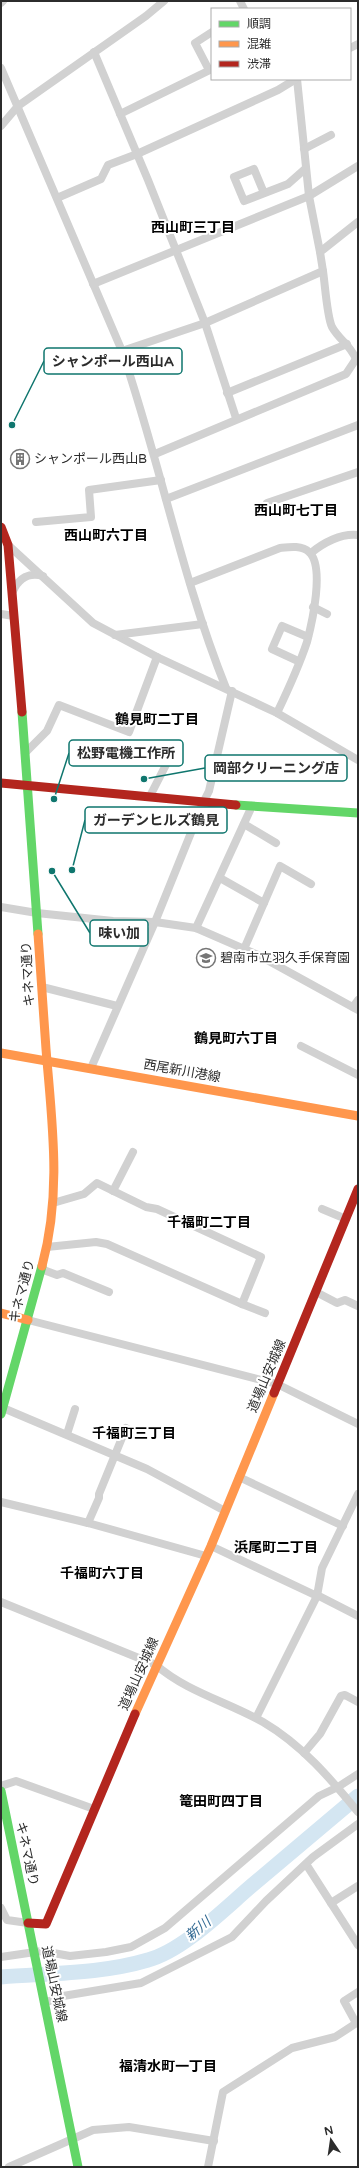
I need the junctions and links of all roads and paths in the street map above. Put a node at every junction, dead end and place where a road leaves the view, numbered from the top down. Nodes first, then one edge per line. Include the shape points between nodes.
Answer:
1 (164, 1) edge
2 (211, 33) edge
3 (94, 52) junction
4 (1, 68) edge
5 (211, 69) edge
6 (292, 80) edge
7 (297, 80) edge
8 (282, 82) edge
9 (18, 106) junction
10 (120, 114) junction
11 (1, 126) edge
12 (331, 135) dead end
13 (304, 149) junction
14 (137, 154) junction
15 (358, 166) edge
16 (306, 169) junction
17 (264, 193) dead end
18 (309, 196) junction
19 (57, 198) junction
20 (358, 222) edge
21 (176, 249) junction
22 (320, 252) junction
23 (322, 271) junction
24 (93, 284) junction
25 (204, 323) junction
26 (347, 344) junction
27 (122, 351) junction
28 (357, 359) edge
29 (228, 393) junction
30 (236, 418) junction
31 (358, 425) edge
32 (154, 454) junction
33 (358, 472) edge
34 (161, 480) junction
35 (166, 499) junction
36 (267, 503) dead end
37 (36, 522) dead end
38 (1, 527) edge
39 (358, 535) edge
40 (1, 538) edge
41 (8, 545) junction
42 (311, 553) junction
43 (43, 576) junction
44 (190, 583) junction
45 (12, 592) junction
46 (314, 607) junction
47 (1, 614) edge
48 (327, 614) dead end
49 (14, 616) junction
50 (203, 624) junction
51 (115, 635) junction
52 (308, 637) junction
53 (157, 657) junction
54 (298, 661) junction
55 (229, 689) junction
56 (277, 713) junction
57 (25, 753) junction
58 (172, 753) dead end
59 (358, 760) edge
60 (1, 783) edge
61 (28, 786) junction
62 (150, 796) junction
63 (203, 803) junction
64 (252, 806) junction
65 (358, 813) edge
66 (244, 824) junction
67 (276, 843) dead end
68 (220, 878) junction
69 (311, 884) dead end
70 (264, 903) junction
71 (1, 907) edge
72 (37, 913) junction
73 (155, 922) junction
74 (196, 928) junction
75 (244, 949) junction
76 (42, 987) junction
77 (117, 1006) junction
78 (356, 1006) edge
79 (301, 1046) dead end
80 (1, 1053) edge
81 (47, 1060) junction
82 (91, 1068) junction
83 (358, 1075) edge
84 (358, 1116) edge
85 (132, 1152) dead end
86 (358, 1189) edge
87 (113, 1191) junction
88 (53, 1203) junction
89 (322, 1209) dead end
90 (346, 1219) junction
91 (47, 1247) junction
92 (41, 1269) junction
93 (109, 1292) dead end
94 (316, 1292) junction
95 (242, 1304) junction
96 (358, 1306) edge
97 (1, 1313) edge
98 (264, 1313) dead end
99 (28, 1320) junction
100 (277, 1384) junction
101 (75, 1409) dead end
102 (2, 1411) edge
103 (358, 1424) edge
104 (126, 1428) dead end
105 (67, 1434) junction
106 (116, 1455) junction
107 (240, 1477) junction
108 (358, 1494) edge
109 (1, 1502) edge
110 (226, 1511) junction
111 (88, 1523) junction
112 (343, 1526) junction
113 (211, 1546) junction
114 (206, 1556) junction
115 (317, 1596) junction
116 (1, 1602) edge
117 (358, 1616) edge
118 (156, 1665) junction
119 (358, 1702) edge
120 (256, 1718) junction
121 (304, 1753) junction
122 (358, 1774) edge
123 (1, 1786) edge
124 (340, 1789) junction
125 (1, 1791) edge
126 (94, 1809) junction
127 (358, 1812) edge
128 (358, 1824) edge
129 (306, 1864) junction
130 (358, 1886) edge
131 (331, 1903) junction
132 (1, 1908) edge
133 (28, 1923) junction
134 (358, 1945) edge
135 (34, 1955) junction
136 (1, 1957) edge
137 (358, 1992) edge
138 (44, 2000) junction
139 (357, 2023) edge
140 (72, 2139) junction
141 (214, 2141) junction
142 (9, 2167) edge
143 (78, 2167) edge
144 (208, 2167) edge

1 - 3 street
2 - 5 street via 195,43
3 - 9 street
3 - 10 street
4 - 9 street
5 - 10 street
6 - 8 street
7 - 13 street
8 - 14 street
9 - 11 street
9 - 19 street
10 - 14 street
12 - 13 street
13 - 16 street
14 - 19 street via 108,165 101,179
14 - 21 street
15 - 18 street
16 - 17 street via 288,184
16 - 18 street
18 - 21 street
18 - 22 street
19 - 24 street
20 - 22 street
21 - 24 street
21 - 25 street
22 - 23 street
23 - 25 street
23 - 26 street via 332,326
24 - 27 street
25 - 27 street
25 - 29 street
26 - 28 street via 351,346
26 - 29 street
27 - 32 street
28 - 30 street via 346,374
29 - 30 street
30 - 32 street
31 - 35 street
32 - 34 street
33 - 36 street
34 - 35 street
34 - 37 street via 89,490 91,517
35 - 44 street
38 - 41 street, キネマ通り
39 - 42 street via 322,544
40 - 41 street
41 - 43 street
41 - 45 street, キネマ通り
42 - 44 street via 303,548 280,548
42 - 46 street via 318,571
43 - 45 street via 33,574 22,578
43 - 51 street via 93,623
44 - 50 street
45 - 49 street, キネマ通り
46 - 48 street
46 - 52 street
47 - 49 street
49 - 57 street, キネマ通り
50 - 51 street
50 - 55 street
51 - 53 street
52 - 54 street
52 - 54 street via 282,626 272,649
53 - 55 street
53 - 57 street via 129,732 59,705 47,731
54 - 56 street
55 - 56 street
55 - 63 street via 209,792
56 - 59 street
57 - 61 street, キネマ通り
58 - 62 street
60 - 61 street
61 - 62 street
61 - 72 street, キネマ通り
62 - 63 street
63 - 64 street
63 - 73 street
64 - 65 street
64 - 66 street
66 - 67 street
66 - 68 street
68 - 70 street
68 - 74 street
69 - 70 street via 280,866
70 - 75 street
71 - 72 street
72 - 73 street via 113,921
72 - 76 street, キネマ通り
73 - 74 street
73 - 77 street
74 - 75 street
75 - 78 street
76 - 77 street
76 - 81 street, キネマ通り
77 - 82 street
79 - 83 street
80 - 81 street, 西尾新川港線
81 - 82 street, 西尾新川港線
81 - 88 street, キネマ通り via 52,1112 55,1187
82 - 84 street, 西尾新川港線
85 - 87 street
86 - 90 street, 道場山安城線
87 - 88 street via 97,1183 84,1194
87 - 95 street via 261,1257
88 - 91 street, キネマ通り
89 - 90 street
90 - 94 street, 道場山安城線
91 - 92 street, キネマ通り
91 - 95 street via 96,1242 107,1244
92 - 93 street via 57,1275 63,1273
92 - 99 street, キネマ通り
94 - 96 street via 337,1302 345,1300
94 - 100 street, 道場山安城線
95 - 98 street
97 - 99 street
99 - 100 street
99 - 102 street, キネマ通り
100 - 103 street
100 - 107 street, 道場山安城線
101 - 105 street
102 - 105 street
104 - 106 street
105 - 106 street
106 - 110 street
106 - 111 street
107 - 110 street, 道場山安城線
107 - 112 street
108 - 112 street
109 - 111 street
110 - 113 street, 道場山安城線
111 - 114 street
112 - 115 street via 322,1568
113 - 114 street, 道場山安城線
113 - 115 street
114 - 118 street, 道場山安城線
115 - 117 street
115 - 120 street
116 - 118 street
118 - 120 street via 167,1675 203,1695
118 - 126 street, 道場山安城線
119 - 121 street via 345,1695 341,1696 320,1734
120 - 121 street via 294,1742
121 - 124 street
122 - 124 street
123 - 126 street via 16,1781
124 - 127 street
124 - 135 street via 319,1796 165,1928 131,1947 70,1956 42,1951
125 - 133 street, キネマ通り
126 - 133 street, 道場山安城線 via 46,1924
128 - 129 street
129 - 131 street
129 - 138 street via 232,1937 142,1983
130 - 131 street
131 - 134 street
132 - 133 street via 7,1920
133 - 135 street, 道場山安城線
135 - 136 street
135 - 138 street, 道場山安城線
137 - 139 street via 344,2001
138 - 140 street, 道場山安城線
139 - 141 street via 335,2037 292,2048 223,2092
140 - 141 street via 93,2130 130,2127
140 - 142 street
140 - 143 street, 道場山安城線
141 - 144 street

